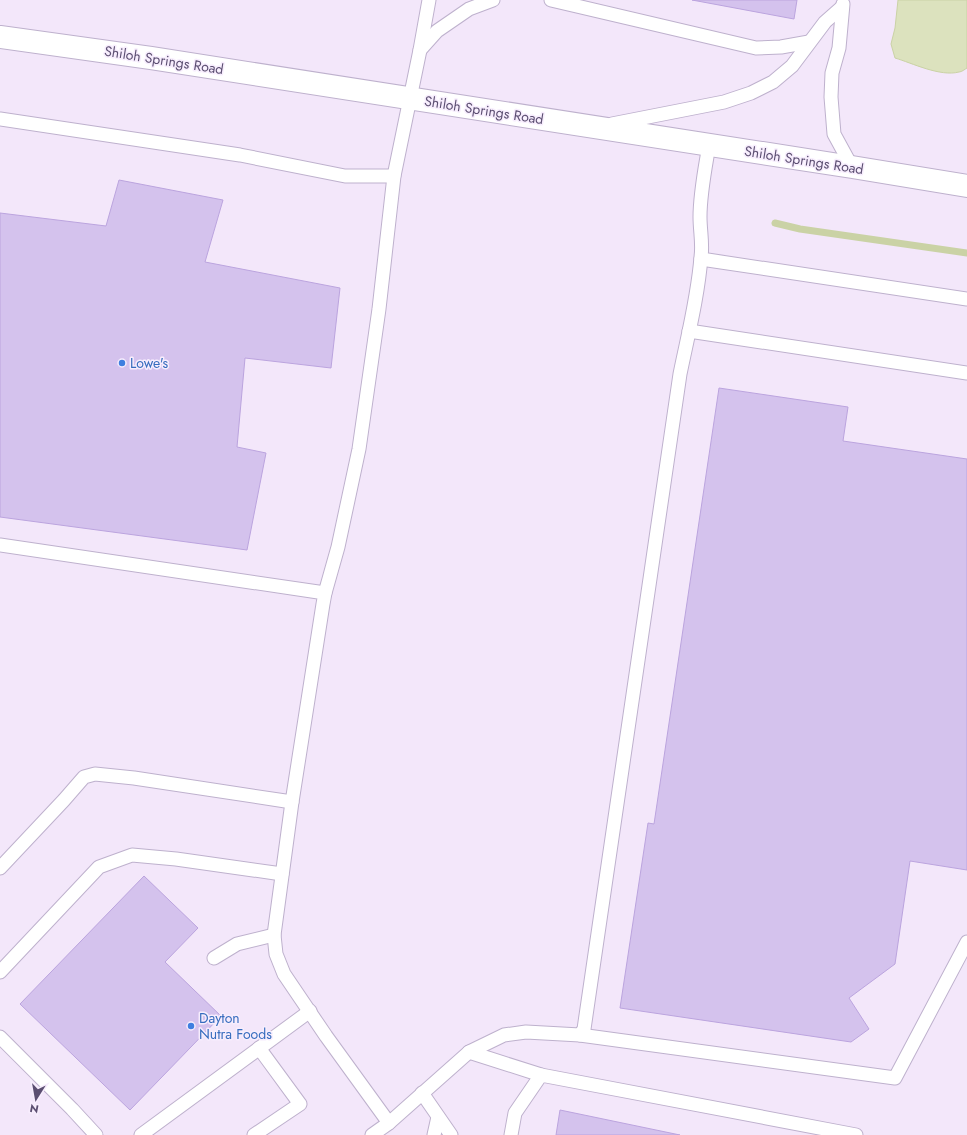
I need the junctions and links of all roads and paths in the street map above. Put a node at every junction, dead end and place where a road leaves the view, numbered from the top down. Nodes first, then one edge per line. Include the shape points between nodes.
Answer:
1 (429, 0) edge
2 (494, 0) edge
3 (551, 0) edge
4 (843, 4) edge
5 (0, 37) edge
6 (808, 42) junction
7 (420, 50) junction
8 (410, 99) junction
9 (0, 119) edge
10 (595, 128) junction
11 (709, 145) junction
12 (852, 167) junction
13 (394, 176) junction
14 (967, 186) edge
15 (701, 259) junction
16 (967, 299) edge
17 (689, 331) junction
18 (967, 373) edge
19 (0, 545) edge
20 (325, 593) junction
21 (292, 802) junction
22 (0, 868) edge
23 (282, 874) junction
24 (274, 935) junction
25 (967, 942) edge
26 (214, 958) dead end
27 (0, 972) edge
28 (310, 1011) junction
29 (580, 1035) junction
30 (0, 1037) edge
31 (260, 1048) junction
32 (469, 1052) junction
33 (541, 1075) junction
34 (422, 1093) junction
35 (438, 1117) junction
36 (389, 1123) junction
37 (96, 1135) edge
38 (141, 1135) edge
39 (254, 1135) edge
40 (372, 1135) edge
41 (434, 1135) edge
42 (451, 1135) edge
43 (511, 1135) edge
44 (856, 1135) edge

1 - 7 lane
2 - 7 lane via 469,9 437,31
3 - 6 lane via 756,48
4 - 6 lane
4 - 12 lane via 839,48 832,73 831,97 834,134
5 - 8 street, Shiloh Springs Road
6 - 10 lane via 792,66 773,82 750,93 724,102
7 - 8 lane
8 - 10 street, Shiloh Springs Road
8 - 13 lane
9 - 13 lane via 240,155 345,176
10 - 11 street, Shiloh Springs Road
11 - 12 street, Shiloh Springs Road
11 - 15 lane via 700,218
12 - 14 street, Shiloh Springs Road
13 - 20 lane via 379,309 359,449 338,547
15 - 16 lane
15 - 17 lane
17 - 18 lane
17 - 29 lane via 680,374 584,1029
19 - 20 lane
20 - 21 lane
21 - 22 lane via 95,774 84,777
21 - 23 lane
23 - 24 lane
23 - 27 lane via 132,855 99,867
24 - 26 lane via 237,944
24 - 28 lane via 276,954 284,974
25 - 29 lane via 895,1078
28 - 31 lane
28 - 36 lane
29 - 32 lane via 526,1032 504,1035
30 - 37 lane
31 - 38 lane
31 - 39 lane via 300,1104
32 - 33 lane
32 - 34 lane
33 - 43 lane via 515,1113
33 - 44 lane
34 - 35 lane
34 - 36 lane
35 - 41 lane
35 - 42 lane
36 - 40 lane

